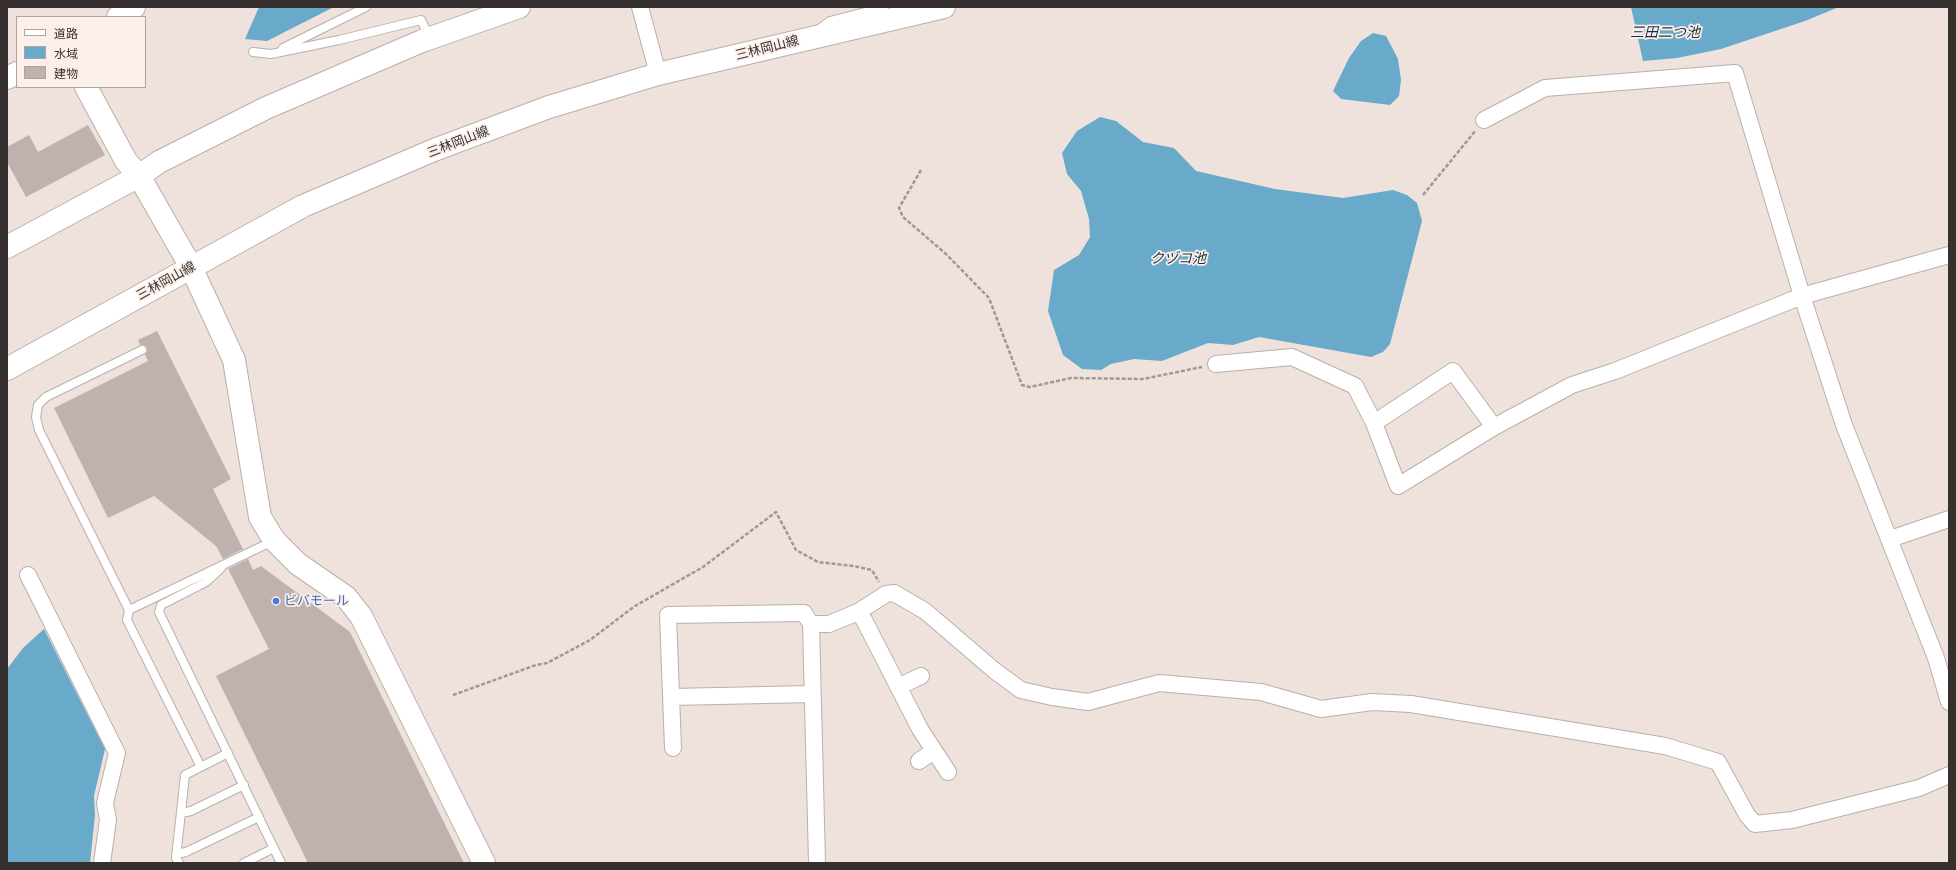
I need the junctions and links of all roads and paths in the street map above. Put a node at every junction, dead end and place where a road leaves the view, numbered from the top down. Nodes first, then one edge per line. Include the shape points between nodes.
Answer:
1 (134, 7) edge
2 (366, 7) edge
3 (519, 7) edge
4 (640, 7) edge
5 (884, 7) edge
6 (944, 7) edge
7 (120, 16) edge
8 (431, 39) junction
9 (804, 39) junction
10 (253, 52) dead end
11 (271, 54) junction
12 (16, 74) edge
13 (658, 74) junction
14 (7, 78) edge
15 (87, 88) edge
16 (1484, 120) joint
17 (920, 170) dead end
18 (139, 176) junction
19 (1423, 195) dead end
20 (7, 247) edge
21 (1949, 255) edge
22 (191, 268) junction
23 (1802, 296) junction
24 (142, 350) dead end
25 (1216, 364) joint
26 (7, 368) edge
27 (1374, 423) junction
28 (1494, 427) junction
29 (1949, 518) edge
30 (1890, 539) junction
31 (274, 540) junction
32 (223, 566) junction
33 (28, 575) dead end
34 (886, 594) junction
35 (129, 610) junction
36 (858, 612) junction
37 (811, 624) junction
38 (921, 676) dead end
39 (898, 687) junction
40 (812, 694) junction
41 (453, 695) dead end
42 (671, 697) junction
43 (1949, 702) edge
44 (673, 748) dead end
45 (934, 751) junction
46 (228, 753) junction
47 (919, 761) dead end
48 (201, 767) junction
49 (948, 772) dead end
50 (1949, 775) edge
51 (244, 785) junction
52 (181, 813) junction
53 (259, 817) junction
54 (274, 848) junction
55 (177, 854) junction
56 (102, 863) edge
57 (179, 863) edge
58 (244, 863) edge
59 (281, 863) edge
60 (484, 863) edge
61 (817, 863) edge

1 - 7 main road
2 - 11 lane
3 - 8 main road
4 - 13 street
5 - 9 lane via 830,21
6 - 9 main road, 三林岡山線
8 - 11 lane via 421,20
8 - 18 main road via 266,108 159,162
9 - 13 main road, 三林岡山線
10 - 11 lane
12 - 14 main road
13 - 22 main road, 三林岡山線 via 549,107 434,150 303,206
15 - 18 main road via 126,161
16 - 19 path
16 - 23 street via 1545,88 1735,73
17 - 25 path via 899,208 903,217 946,254 989,298 1022,385 1030,387 1071,378 1143,379
18 - 20 main road
18 - 22 main road
21 - 23 street
22 - 26 main road, 三林岡山線
22 - 31 main road via 234,360 260,517
23 - 28 street via 1615,371 1572,385
23 - 30 street via 1844,425
24 - 35 lane via 46,398 38,406 36,417 39,430
25 - 27 street via 1292,357 1355,386
27 - 28 street via 1453,370
27 - 28 street via 1398,486
29 - 30 street
30 - 43 street via 1936,658
31 - 32 lane
31 - 60 main road via 298,564 346,597 361,616
32 - 35 lane
32 - 46 lane via 206,582 161,605 159,612
33 - 56 street via 117,753 105,803 108,820
34 - 36 street
34 - 41 path via 872,570 818,562 796,550 776,512 703,567 635,606 590,640 547,663
34 - 50 street via 894,593 925,611 1021,690 1088,702 1158,683 1261,692 1322,709 1372,702 1411,704 1665,746 1718,762 1747,815 1755,824 1792,820 1919,788
35 - 48 lane via 127,620
36 - 37 street via 829,624
36 - 39 street
37 - 40 street
37 - 42 street via 804,612 668,615
38 - 39 street
39 - 45 street
40 - 42 street
40 - 61 street
42 - 44 street
45 - 47 street
45 - 49 street
46 - 48 lane
46 - 51 lane
48 - 52 lane via 185,775
51 - 52 lane via 191,811
51 - 53 lane
52 - 55 lane
53 - 54 lane
53 - 55 lane
54 - 58 lane
54 - 59 lane
55 - 57 lane

